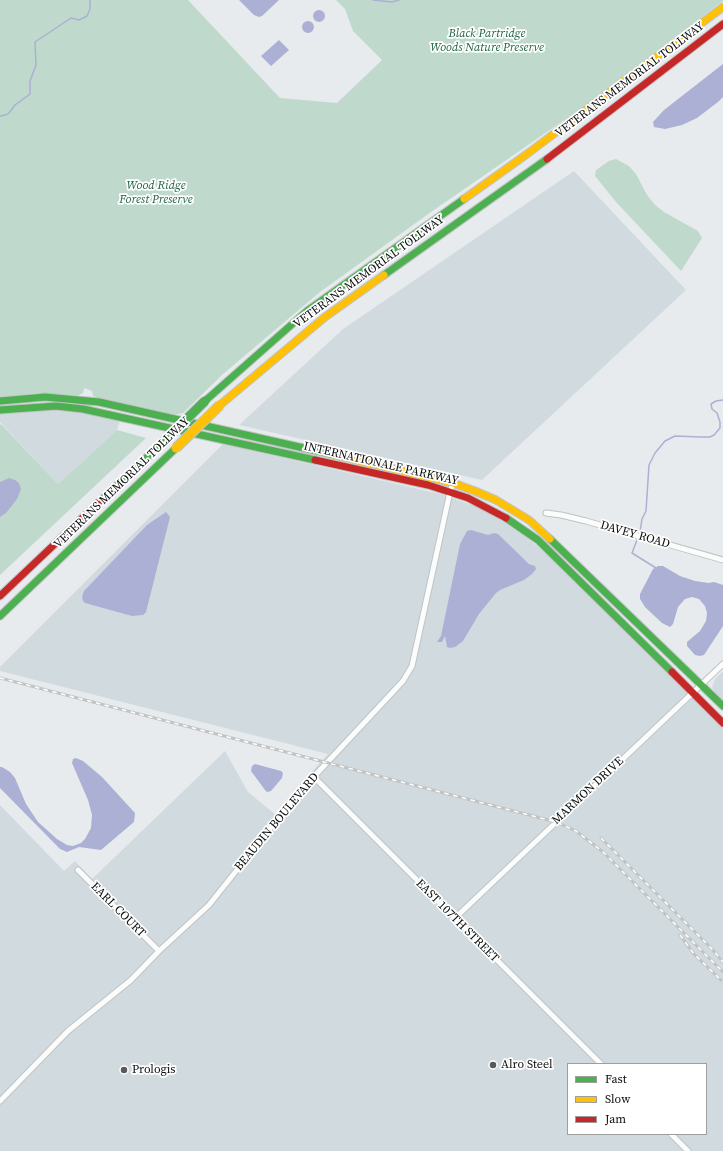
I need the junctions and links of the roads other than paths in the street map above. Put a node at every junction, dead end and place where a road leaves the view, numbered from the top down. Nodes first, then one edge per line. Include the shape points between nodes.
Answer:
1 (723, 7) edge
2 (723, 24) edge
3 (0, 401) edge
4 (0, 410) edge
5 (453, 483) junction
6 (450, 492) junction
7 (546, 513) dead end
8 (723, 560) edge
9 (0, 596) edge
10 (0, 616) edge
11 (723, 664) edge
12 (701, 684) junction
13 (693, 692) junction
14 (723, 706) edge
15 (723, 722) edge
16 (314, 777) junction
17 (78, 870) dead end
18 (454, 919) junction
19 (159, 951) junction
20 (600, 1063) edge
21 (0, 1101) edge
22 (672, 1135) edge
23 (688, 1151) edge

1 - 9 main road, VETERANS MEMORIAL TOLLWAY, bridge via 521,158 307,311 205,401
2 - 10 main road, VETERANS MEMORIAL TOLLWAY, bridge via 544,161 324,317 220,406
3 - 5 main road, INTERNATIONALE PARKWAY via 45,397 99,402
4 - 6 main road, INTERNATIONALE PARKWAY via 56,406 83,409 424,484
5 - 6 street, BEAUDIN BOULEVARD
5 - 12 main road, INTERNATIONALE PARKWAY via 496,500 529,520
6 - 13 main road, INTERNATIONALE PARKWAY via 489,508 516,523 538,540
6 - 16 street, BEAUDIN BOULEVARD via 412,666 399,686
7 - 8 street, DAVEY ROAD
11 - 12 street, MARMON DRIVE
12 - 13 street, MARMON DRIVE
12 - 14 main road, INTERNATIONALE PARKWAY
13 - 15 main road, INTERNATIONALE PARKWAY
13 - 18 street, MARMON DRIVE
16 - 18 street, EAST 107TH STREET
16 - 19 street, BEAUDIN BOULEVARD via 213,900
17 - 19 street, EARL COURT
18 - 20 street, EAST 107TH STREET
19 - 21 street, BEAUDIN BOULEVARD via 117,992 68,1031
22 - 23 street

